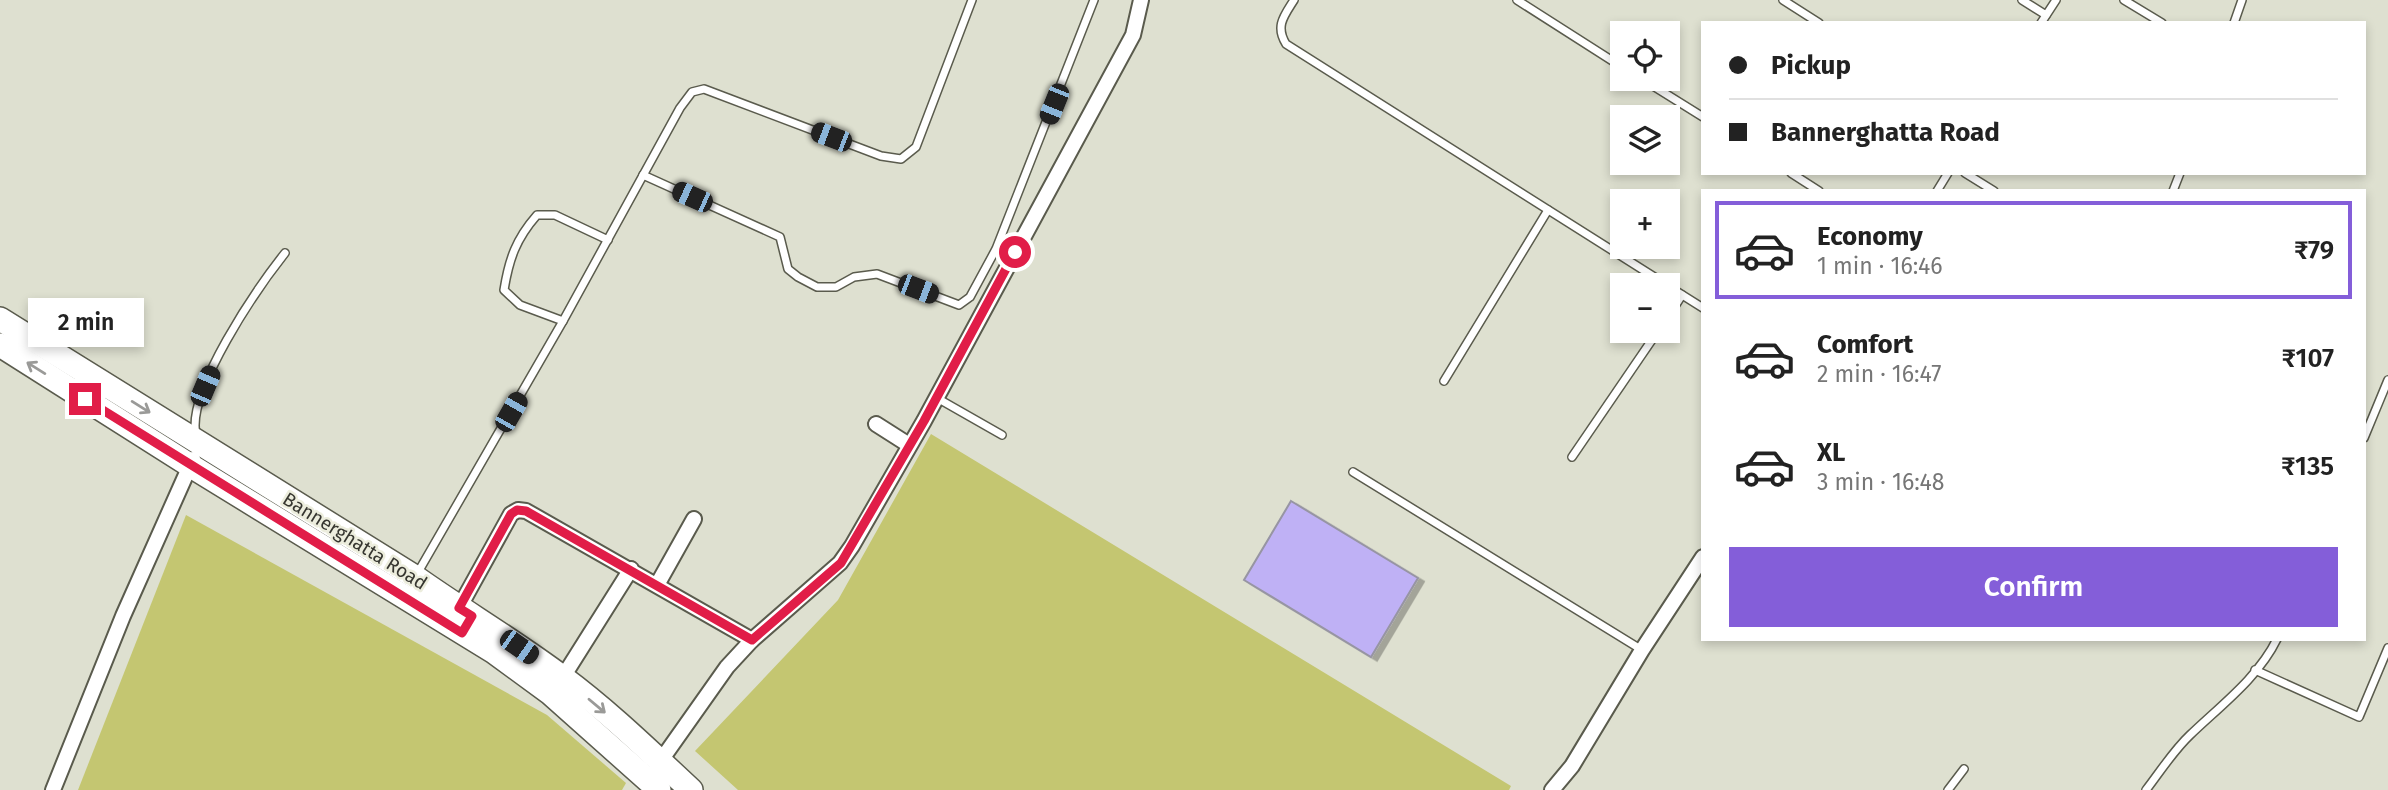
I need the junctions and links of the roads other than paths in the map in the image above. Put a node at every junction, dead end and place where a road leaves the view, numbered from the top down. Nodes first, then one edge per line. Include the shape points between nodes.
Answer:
1 (972, 0) edge
2 (1094, 0) edge
3 (1141, 0) edge
4 (1294, 0) edge
5 (1517, 0) edge
6 (1783, 0) edge
7 (2022, 0) edge
8 (2056, 0) edge
9 (2124, 0) edge
10 (2242, 0) edge
11 (2044, 19) edge
12 (1816, 21) edge
13 (2159, 21) edge
14 (2235, 21) edge
15 (1610, 58) edge
16 (1661, 91) edge
17 (1701, 116) edge
18 (643, 175) junction
19 (1794, 175) edge
20 (1968, 175) edge
21 (1816, 189) edge
22 (1991, 189) edge
23 (1548, 210) junction
24 (608, 240) junction
25 (285, 253) dead end
26 (1647, 273) edge
27 (1682, 295) joint
28 (1680, 298) edge
29 (1701, 307) edge
30 (0, 319) edge
31 (563, 321) junction
32 (1650, 343) edge
33 (0, 345) edge
34 (2388, 380) edge
35 (1444, 381) dead end
36 (936, 397) junction
37 (876, 424) dead end
38 (2366, 433) edge
39 (1002, 435) dead end
40 (197, 442) junction
41 (909, 445) junction
42 (1572, 457) dead end
43 (191, 466) junction
44 (1353, 472) dead end
45 (694, 519) dead end
46 (1701, 560) edge
47 (631, 569) junction
48 (415, 577) junction
49 (657, 585) junction
50 (464, 619) junction
51 (752, 640) junction
52 (2276, 641) edge
53 (2388, 648) edge
54 (1642, 650) junction
55 (2255, 670) junction
56 (563, 677) junction
57 (660, 760) junction
58 (1965, 769) dead end
59 (651, 787) edge
60 (53, 790) edge
61 (691, 790) edge
62 (1552, 790) edge
63 (1948, 790) edge
64 (2146, 790) edge

1 - 18 lane via 916,147 901,159 881,156 704,89 692,92 680,108
2 - 18 lane via 996,249 970,297 959,304 877,274 854,277 836,287 817,287 788,269 780,237
3 - 36 street via 1133,35
4 - 23 lane via 1280,22 1286,44
5 - 15 lane
6 - 12 lane
7 - 11 lane
8 - 11 lane
9 - 13 lane
10 - 14 lane
16 - 17 lane
18 - 24 lane
19 - 21 lane
20 - 22 lane
23 - 26 lane
23 - 35 lane
24 - 31 lane
24 - 31 lane via 555,215 537,215 524,231 508,262 504,290 520,305
25 - 40 lane via 250,300 211,371 195,413
27 - 28 lane
27 - 29 lane
30 -> 40 main road, Bannerghatta Road
31 - 48 lane
32 - 42 lane
43 -> 33 main road, Bannerghatta Road
34 - 38 lane
36 - 39 lane
36 - 41 street
37 - 41 street
40 - 43 street
40 - 48 main road, Bannerghatta Road
41 - 51 street via 841,563
43 - 50 main road, Bannerghatta Road
43 - 60 street via 123,616
44 - 54 lane
45 - 49 street
46 - 54 street
47 - 49 street
47 - 50 street via 517,510 511,514
47 - 56 street
48 - 50 main road, Bannerghatta Road
49 - 51 street
50 - 56 main road, Bannerghatta Road
50 - 59 main road, Bannerghatta Road
51 - 57 street
52 - 55 lane
53 - 55 lane via 2359,717
54 - 62 street via 1572,766
55 - 64 lane via 2231,699 2188,737
56 -> 57 main road, Bannerghatta Road
57 - 59 street
57 - 61 main road, Bannerghatta Road
58 - 63 lane

